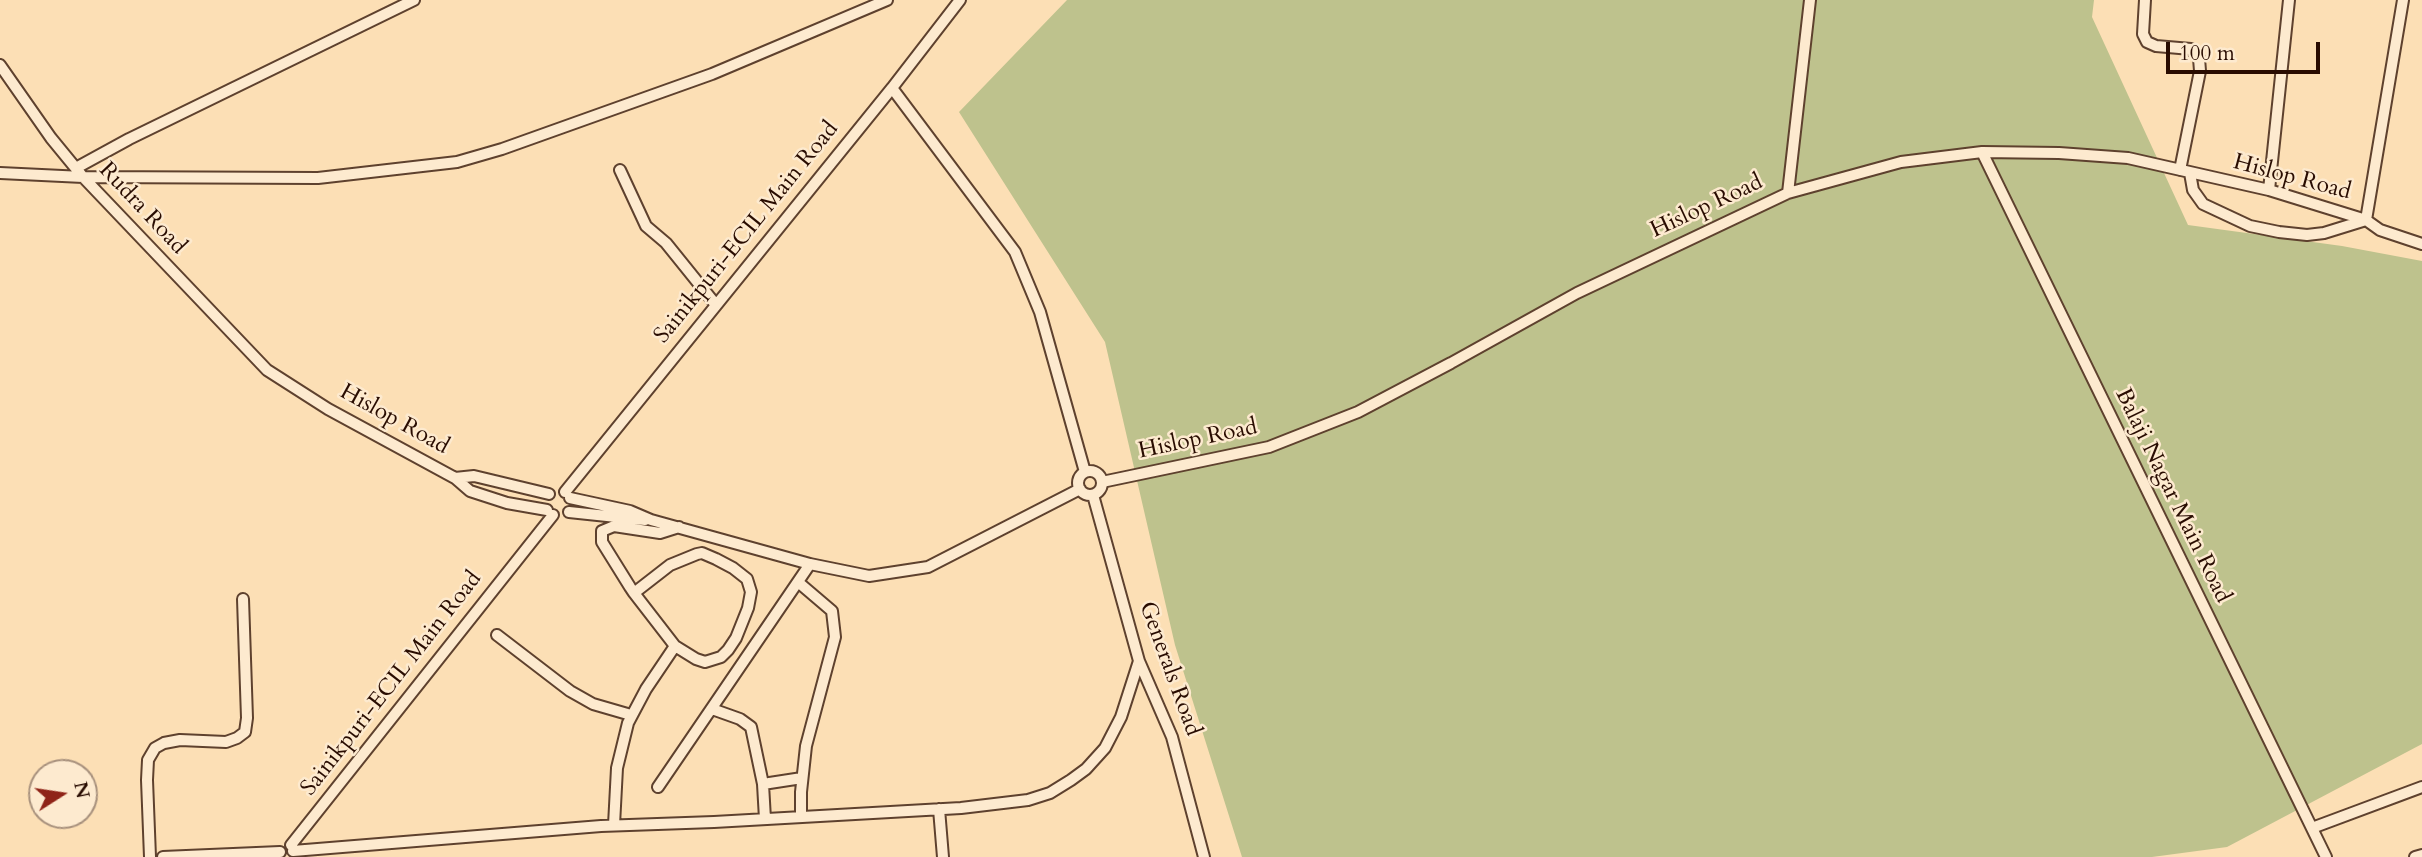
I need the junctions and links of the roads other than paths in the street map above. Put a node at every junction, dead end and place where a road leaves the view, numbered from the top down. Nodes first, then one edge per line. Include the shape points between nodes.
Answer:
1 (414, 0) edge
2 (887, 0) edge
3 (960, 0) edge
4 (1810, 0) edge
5 (2145, 0) edge
6 (2289, 0) edge
7 (2403, 0) edge
8 (0, 65) edge
9 (892, 88) junction
10 (1982, 152) junction
11 (620, 170) dead end
12 (2185, 172) junction
13 (0, 173) edge
14 (79, 173) junction
15 (2269, 190) junction
16 (1788, 192) junction
17 (2366, 220) junction
18 (2422, 244) edge
19 (716, 305) junction
20 (267, 370) joint
21 (1085, 472) junction
22 (455, 478) junction
23 (1102, 482) junction
24 (1080, 489) junction
25 (549, 494) junction
26 (568, 495) junction
27 (1093, 495) junction
28 (550, 512) junction
29 (569, 512) junction
30 (651, 520) junction
31 (679, 527) junction
32 (810, 564) junction
33 (798, 582) junction
34 (634, 593) junction
35 (243, 599) dead end
36 (497, 635) dead end
37 (675, 646) junction
38 (1139, 661) junction
39 (712, 709) junction
40 (631, 715) junction
41 (802, 778) junction
42 (764, 785) junction
43 (2422, 787) edge
44 (658, 788) dead end
45 (939, 809) junction
46 (802, 817) junction
47 (765, 819) junction
48 (614, 825) junction
49 (2312, 828) junction
50 (286, 854) edge
51 (2422, 855) edge
52 (150, 857) edge
53 (163, 857) edge
54 (943, 857) edge
55 (1204, 857) edge
56 (2326, 857) edge
57 (2415, 857) edge

1 - 14 street via 129,139
2 - 14 street via 712,74 457,162 318,178
3 - 9 street, Sainikpuri-ECIL Main Road
4 - 16 street
5 - 12 street via 2143,34 2147,42 2191,49 2199,58
6 - 15 street
7 - 17 street
8 - 14 street, Rudra Road
9 - 19 street, Sainikpuri-ECIL Main Road
9 - 21 street via 1015,252 1040,312
10 - 12 street, Hislop Road via 2128,158
10 - 16 street, Hislop Road via 1901,162
10 - 49 street, Balaji Nagar Main Road
11 - 19 street via 646,226 666,243
12 - 15 street, Hislop Road
12 - 17 street via 2203,204 2250,226 2307,235
13 - 14 street
14 - 20 street, Rudra Road
15 - 17 street, Hislop Road
16 - 23 street, Hislop Road via 1577,293 1358,412 1269,447
17 - 18 street, Hislop Road via 2380,230
19 - 26 street, Sainikpuri-ECIL Main Road
20 - 22 street, Hislop Road
21 - 23 street via 1096,473
21 - 24 street via 1078,480
22 - 25 street, Hislop Road via 474,476
22 - 28 street via 470,491
23 - 27 street
24 - 27 street
24 - 32 street via 928,567 869,576
25 - 26 street via 557,490
25 - 28 street via 545,502
26 - 29 street
26 - 30 street
27 - 38 street, Generals Road
28 - 29 street via 561,516
28 - 50 street, Sainikpuri-ECIL Main Road
29 - 30 street
30 - 31 street
31 - 32 street
31 - 34 street via 660,533 614,526 602,531 602,542
32 - 33 street
33 - 39 street
33 - 41 street via 832,611 835,637 813,713
34 - 37 street
34 - 37 street via 670,565 702,553 747,579 751,592 748,608 736,638 721,657 705,662
35 - 52 street via 245,732 226,742 180,740 155,748 146,780
36 - 40 street via 570,691 593,704
37 - 40 street
38 - 45 street via 1115,733 1086,769 1050,793 1028,800
38 - 55 street, Generals Road via 1172,737
39 - 42 street via 751,727
39 - 44 street
40 - 48 street via 617,768
41 - 42 street
41 - 46 street
42 - 47 street
43 - 49 street
45 - 46 street
45 - 54 street
46 - 47 street
47 - 48 street
48 - 50 street
49 - 56 street, Balaji Nagar Main Road
50 - 53 street
51 - 57 street

